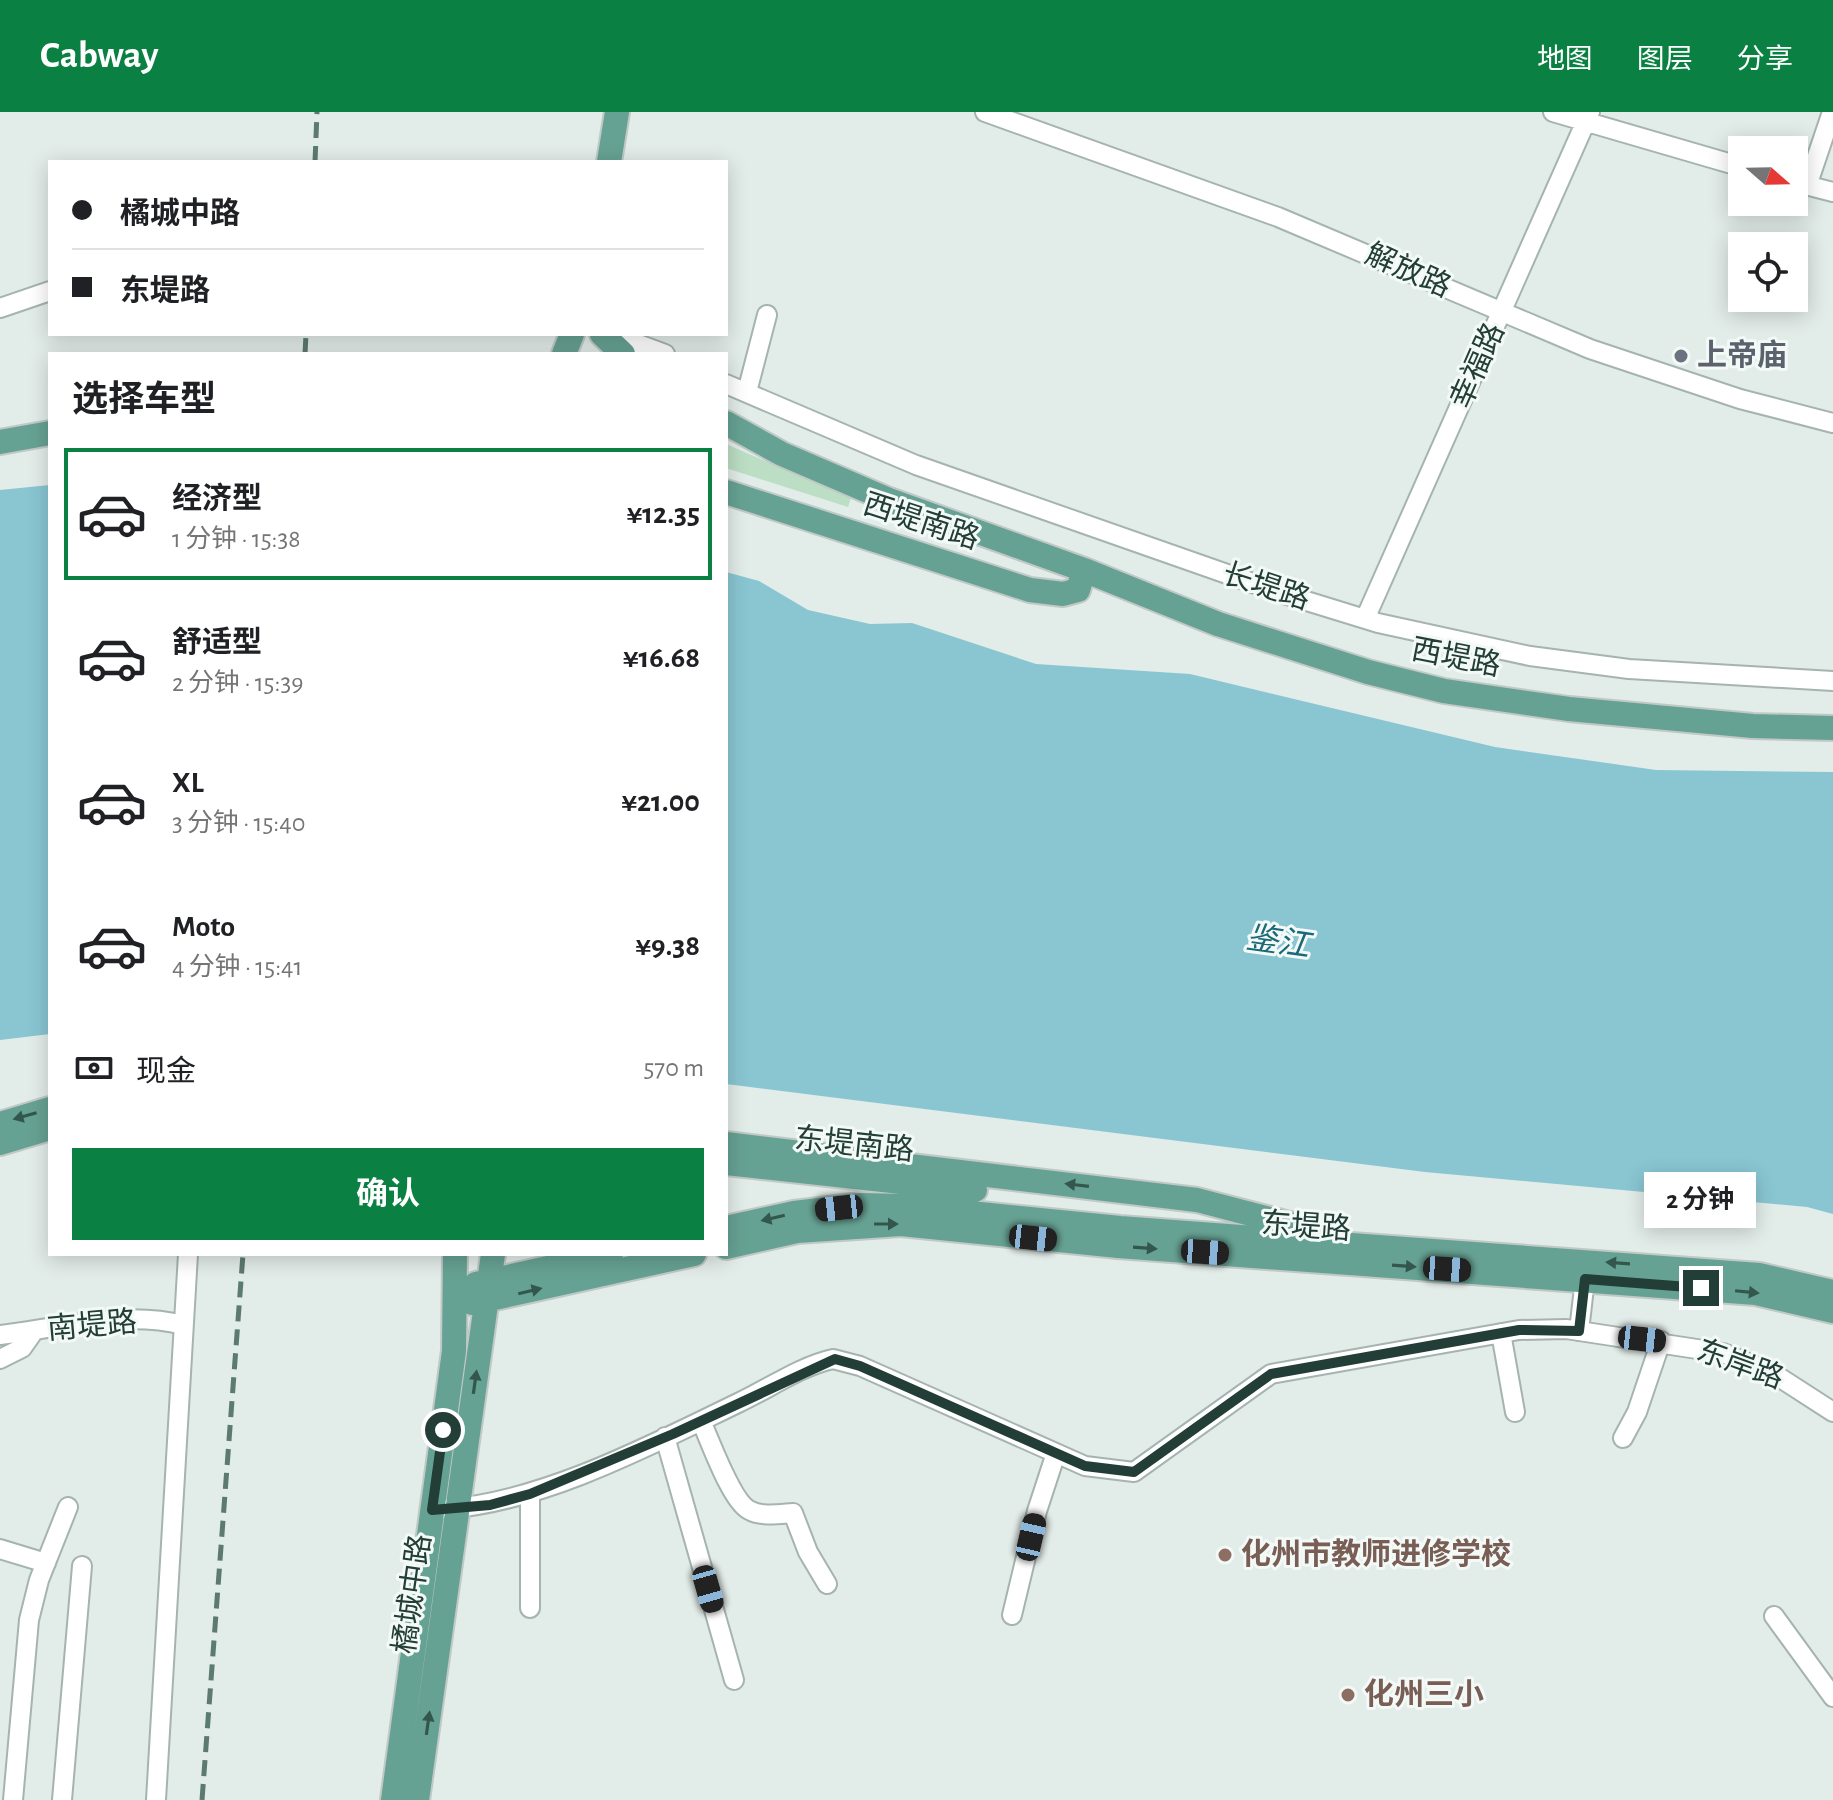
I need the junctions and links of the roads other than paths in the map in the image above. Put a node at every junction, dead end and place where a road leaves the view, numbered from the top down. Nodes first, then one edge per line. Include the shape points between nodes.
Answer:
1 (617, 112) edge
2 (985, 112) edge
3 (1553, 112) edge
4 (1832, 112) edge
5 (1588, 117) edge
6 (609, 160) edge
7 (1728, 162) edge
8 (1808, 168) edge
9 (1808, 186) edge
10 (1833, 192) edge
11 (48, 292) edge
12 (0, 308) edge
13 (1501, 313) junction
14 (767, 315) dead end
15 (602, 336) edge
16 (616, 336) edge
17 (621, 352) edge
18 (660, 352) edge
19 (728, 385) edge
20 (747, 392) junction
21 (1833, 423) edge
22 (728, 424) edge
23 (48, 433) edge
24 (0, 442) edge
25 (728, 493) edge
26 (1084, 570) junction
27 (1365, 619) junction
28 (1833, 681) edge
29 (1833, 728) edge
30 (48, 1110) edge
31 (0, 1124) edge
32 (48, 1129) edge
33 (0, 1143) edge
34 (728, 1144) edge
35 (728, 1163) edge
36 (820, 1175) junction
37 (968, 1180) junction
38 (816, 1210) junction
39 (993, 1224) junction
40 (728, 1228) edge
41 (1373, 1246) junction
42 (728, 1247) edge
43 (188, 1256) edge
44 (455, 1256) edge
45 (493, 1256) edge
46 (604, 1256) edge
47 (683, 1256) edge
48 (1585, 1279) junction
49 (488, 1291) junction
50 (1833, 1292) edge
51 (454, 1298) junction
52 (1833, 1311) edge
53 (183, 1325) junction
54 (34, 1331) junction
55 (1579, 1331) junction
56 (1501, 1333) junction
57 (0, 1335) edge
58 (1661, 1341) junction
59 (0, 1359) edge
60 (1515, 1412) dead end
61 (1833, 1412) edge
62 (701, 1421) junction
63 (665, 1437) junction
64 (1623, 1438) dead end
65 (1056, 1453) junction
66 (530, 1494) junction
67 (68, 1507) dead end
68 (457, 1508) junction
69 (432, 1510) junction
70 (0, 1549) edge
71 (46, 1563) junction
72 (82, 1566) dead end
73 (827, 1584) dead end
74 (530, 1608) dead end
75 (1012, 1615) dead end
76 (1774, 1616) dead end
77 (734, 1680) dead end
78 (1833, 1697) edge
79 (13, 1800) edge
80 (62, 1800) edge
81 (156, 1800) edge
82 (393, 1800) edge
83 (417, 1800) edge

1 - 6 main road
2 - 13 street, 解放路 via 1278,217
3 - 5 street
4 - 8 street
5 - 7 street
5 - 13 street, 幸福路
9 - 10 street
11 - 12 street
13 - 21 street, 解放路 via 1674,379
13 - 27 street, 幸福路
14 - 20 street
15 - 17 main road
16 - 18 street
19 - 20 street, 长堤路
20 - 27 street, 长堤路 via 959,481
22 - 26 main road, 西堤路 via 782,454 889,500
23 - 24 main road
25 - 26 main road, 西堤南路 via 1030,590 1078,590
26 - 29 main road, 西堤路 via 1218,624 1444,691 1632,716
27 - 28 street, 长堤路 via 1530,656 1629,669
30 -> 31 main road
32 - 33 main road
34 - 37 main road, 东堤南路
35 - 36 main road, 东堤南路
36 - 37 main road, 东堤南路
36 - 38 main road
37 - 39 main road
41 -> 37 main road via 1197,1200
38 - 39 main road, 东堤路 via 902,1206
38 -> 40 main road, 东堤路
39 - 41 main road, 东堤路
42 -> 39 main road, 东堤路 via 862,1224
39 -> 48 main road, 东堤路 via 1118,1246
50 -> 41 main road, 东堤路 via 1759,1275
43 - 53 street
44 - 51 main road, 橘城中路
45 - 49 main road, 橘城中路
46 - 49 main road
49 -> 47 main road
48 -> 52 main road, 东堤路 via 1756,1293
48 - 55 street
49 - 51 main road
68 -> 49 main road, 橘城中路
51 - 69 main road, 橘城中路 via 454,1351
53 - 54 street, 南堤路 via 146,1321
53 - 81 street
54 - 57 street, 南堤路
54 - 59 street via 22,1348
55 - 56 street, 东岸路
55 - 58 street, 东岸路
56 - 60 street
56 - 65 street, 东岸路 via 1271,1374 1134,1472 1085,1466
58 - 61 street, 东岸路 via 1745,1360
58 - 64 street
62 - 63 street, 东岸路
62 - 65 street, 东岸路 via 835,1359
62 - 73 street via 737,1498 748,1510 793,1513
63 - 66 street, 东岸路
63 - 77 street
65 - 75 street
66 - 68 street, 东岸路
66 - 74 street
67 - 71 street
68 - 69 street, 东岸路
83 -> 68 main road, 橘城中路
69 - 82 main road, 橘城中路
70 - 71 street
71 - 79 street via 29,1620
72 - 80 street
76 - 78 street

